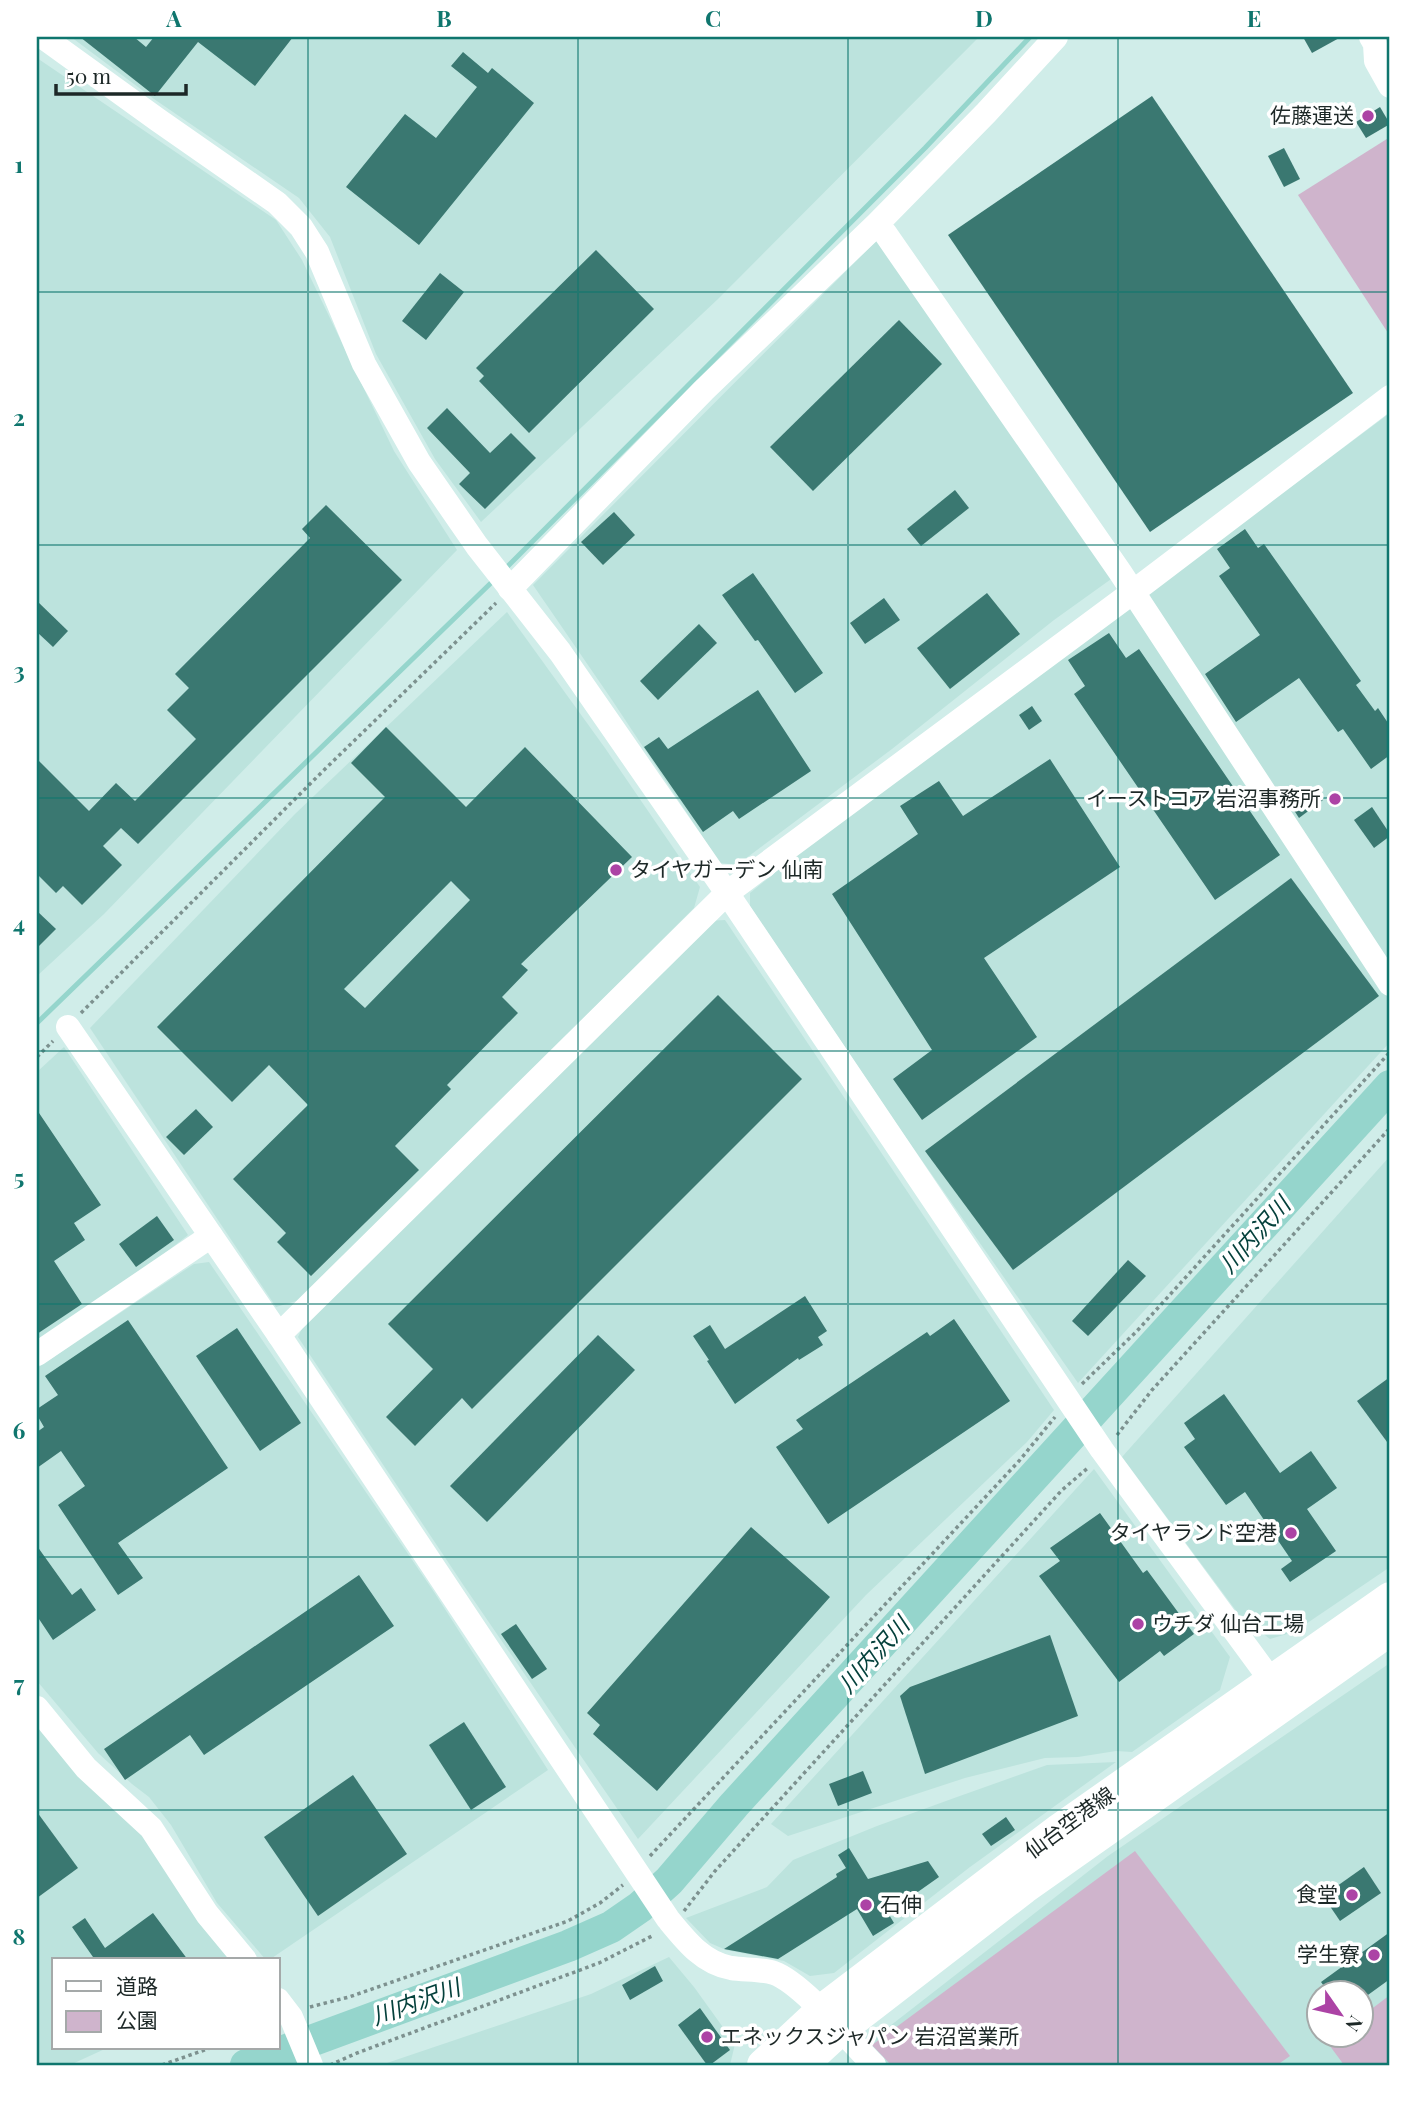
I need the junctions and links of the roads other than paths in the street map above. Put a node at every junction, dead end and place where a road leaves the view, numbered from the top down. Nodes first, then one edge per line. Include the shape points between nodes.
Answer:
1 (43, 37) edge
2 (1056, 37) edge
3 (1378, 39) edge
4 (1390, 86) edge
5 (885, 233) dead end
6 (1390, 397) edge
7 (508, 586) junction
8 (1133, 592) junction
9 (727, 893) junction
10 (1390, 984) edge
11 (68, 1027) road end
12 (211, 1236) junction
13 (279, 1335) junction
14 (37, 1354) edge
15 (1390, 1598) edge
16 (1390, 1630) edge
17 (1279, 1691) junction
18 (37, 1708) edge
19 (243, 1958) edge
20 (286, 2010) edge
21 (831, 2020) junction
22 (311, 2065) edge
23 (763, 2065) edge
24 (802, 2065) edge
25 (874, 2065) edge

1 - 7 street via 276,203 301,227 317,252 364,364 419,462
2 - 7 street via 877,224
3 - 4 street via 1376,61
5 - 8 street
6 - 8 street
7 - 9 street via 560,652
8 - 9 street
8 - 10 street
9 - 13 street
9 - 17 street via 1103,1452
11 - 12 street
12 - 13 street
12 - 14 street
13 - 21 street via 688,1944 728,1967 775,1973
15 - 17 main road, 仙台空港線
16 - 17 main road, 仙台空港線
17 - 21 main road, 仙台空港線 via 1024,1888
18 - 19 street via 86,1768 151,1828 207,1914
20 - 22 street
21 - 23 main road, 仙台空港線
21 - 24 main road, 仙台空港線
21 - 25 street

